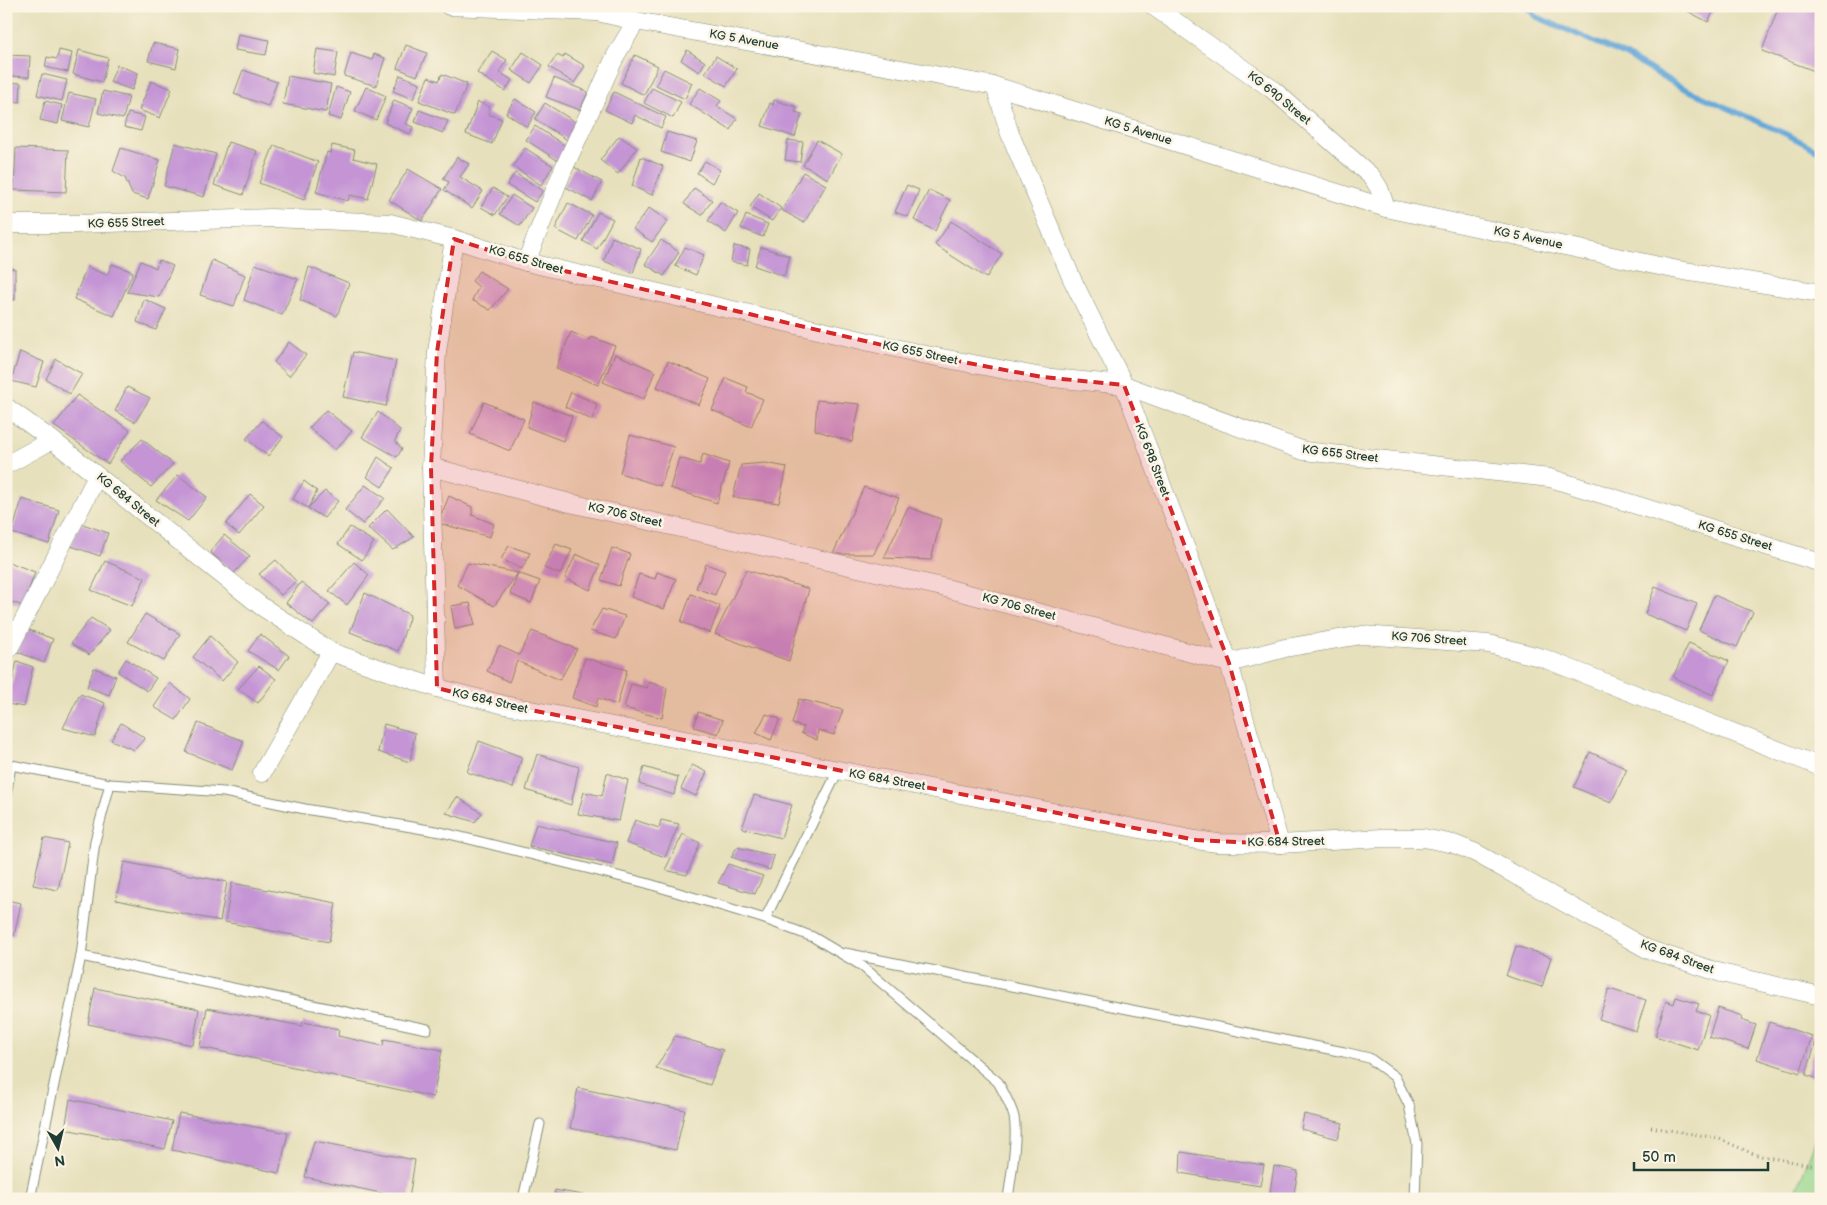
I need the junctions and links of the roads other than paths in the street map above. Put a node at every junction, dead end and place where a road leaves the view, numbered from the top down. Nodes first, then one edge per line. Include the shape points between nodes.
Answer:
1 (449, 6) edge
2 (1153, 6) edge
3 (595, 9) edge
4 (636, 21) junction
5 (995, 86) junction
6 (1386, 208) junction
7 (6, 224) edge
8 (454, 239) junction
9 (526, 262) junction
10 (1821, 293) edge
11 (1124, 385) junction
12 (6, 407) edge
13 (52, 440) junction
14 (6, 465) edge
15 (431, 468) junction
16 (97, 476) junction
17 (1821, 563) edge
18 (9, 649) dead end
19 (331, 652) junction
20 (1229, 663) junction
21 (437, 688) junction
22 (9, 764) edge
23 (1821, 766) edge
24 (838, 771) junction
25 (262, 773) dead end
26 (110, 784) junction
27 (6, 796) edge
28 (1280, 844) junction
29 (765, 919) junction
30 (840, 952) junction
31 (81, 956) junction
32 (1821, 996) edge
33 (427, 1029) dead end
34 (540, 1124) dead end
35 (30, 1199) edge
36 (523, 1199) edge
37 (1008, 1199) edge
38 (1415, 1199) edge

1 - 3 street, KG 5 Avenue
2 - 6 street, KG 690 Street via 1272,89 1372,177
3 - 4 street, KG 5 Avenue
4 - 5 street, KG 5 Avenue
4 - 9 street via 616,55 563,170
5 - 6 street, KG 5 Avenue
5 - 11 street, KG 698 Street via 1010,134 1072,279
6 - 10 street, KG 5 Avenue via 1678,270
7 - 8 street, KG 655 Street via 271,218 390,224
8 - 9 street, KG 655 Street
8 - 15 street via 437,352
9 - 11 street, KG 655 Street via 921,354 1042,377
11 - 17 street, KG 655 Street via 1304,451 1550,478
11 - 20 street, KG 698 Street
12 - 13 street, KG 684 Street
13 - 14 street
13 - 16 street, KG 684 Street
15 - 20 street, KG 706 Street via 942,587
15 - 21 street
16 - 18 street
16 - 19 street, KG 684 Street via 261,606
19 - 21 street, KG 684 Street
19 - 25 street
20 - 23 street, KG 706 Street via 1285,648 1362,634 1489,644 1543,658
20 - 28 street, KG 698 Street
21 - 24 street, KG 684 Street via 505,705
22 - 26 lane
22 - 27 lane
24 - 28 street, KG 684 Street via 1196,840
24 - 29 lane
26 - 29 lane via 224,792 441,832 646,883
26 - 31 lane via 95,841
28 - 32 street, KG 684 Street via 1424,838 1454,844 1476,853 1647,949 1720,973
29 - 30 lane via 813,937
30 - 37 lane via 862,966 998,1082 1014,1118
30 - 38 lane via 1368,1058 1395,1077 1409,1105 1417,1144
31 - 33 lane
31 - 35 lane
34 - 36 lane

